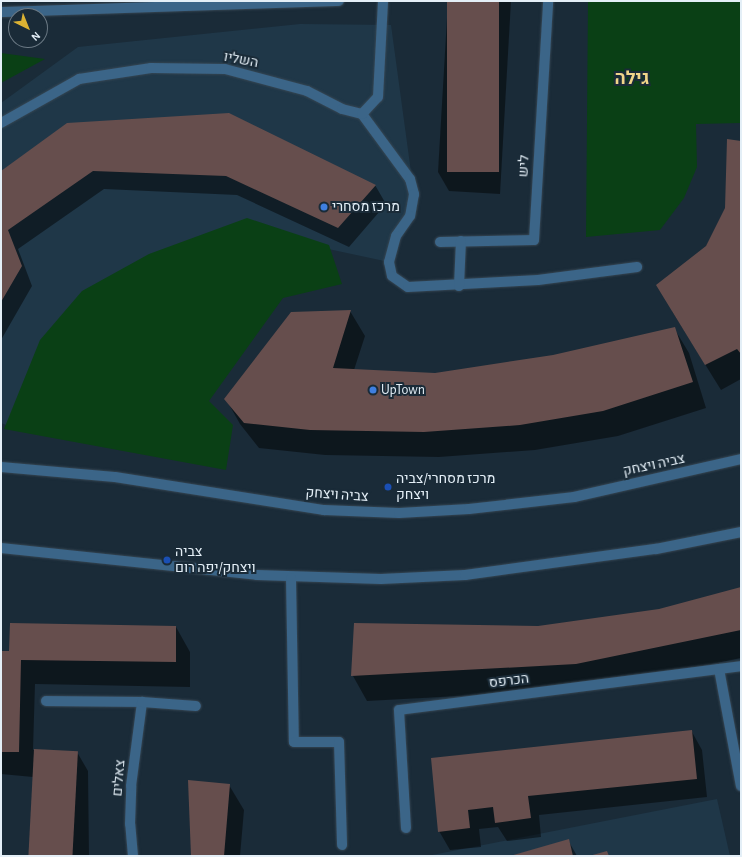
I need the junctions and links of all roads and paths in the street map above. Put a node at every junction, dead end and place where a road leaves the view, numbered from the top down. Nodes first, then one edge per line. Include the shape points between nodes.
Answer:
1 (338, 1) edge
2 (383, 1) edge
3 (548, 1) edge
4 (1, 12) edge
5 (362, 114) junction
6 (1, 123) edge
7 (461, 241) junction
8 (440, 242) dead end
9 (637, 267) dead end
10 (459, 286) junction
11 (741, 459) edge
12 (1, 467) edge
13 (741, 532) edge
14 (1, 548) edge
15 (291, 578) junction
16 (741, 666) edge
17 (719, 669) junction
18 (46, 701) dead end
19 (142, 702) junction
20 (196, 706) dead end
21 (741, 786) edge
22 (406, 828) dead end
23 (342, 845) dead end
24 (133, 856) edge

1 - 4 street
2 - 5 street via 378,97
3 - 7 street, ליש via 534,240
5 - 6 street, השליו via 342,109 307,91 225,69 151,68 79,79
5 - 10 street via 410,179 414,194 410,216 396,236 389,262 392,276 408,287
7 - 8 street, ליש
7 - 10 street
9 - 10 street via 538,280
11 - 12 street, צביה ויצחק via 574,497 469,509 399,513 324,510 115,477
13 - 15 street via 656,549 465,575 381,579
14 - 15 street
15 - 23 street via 294,742 339,742
16 - 17 street, הכרפס
17 - 21 street
17 - 22 street, הכרפס via 399,710
18 - 19 street
19 - 20 street
19 - 24 street, צאלים via 131,786 130,824

